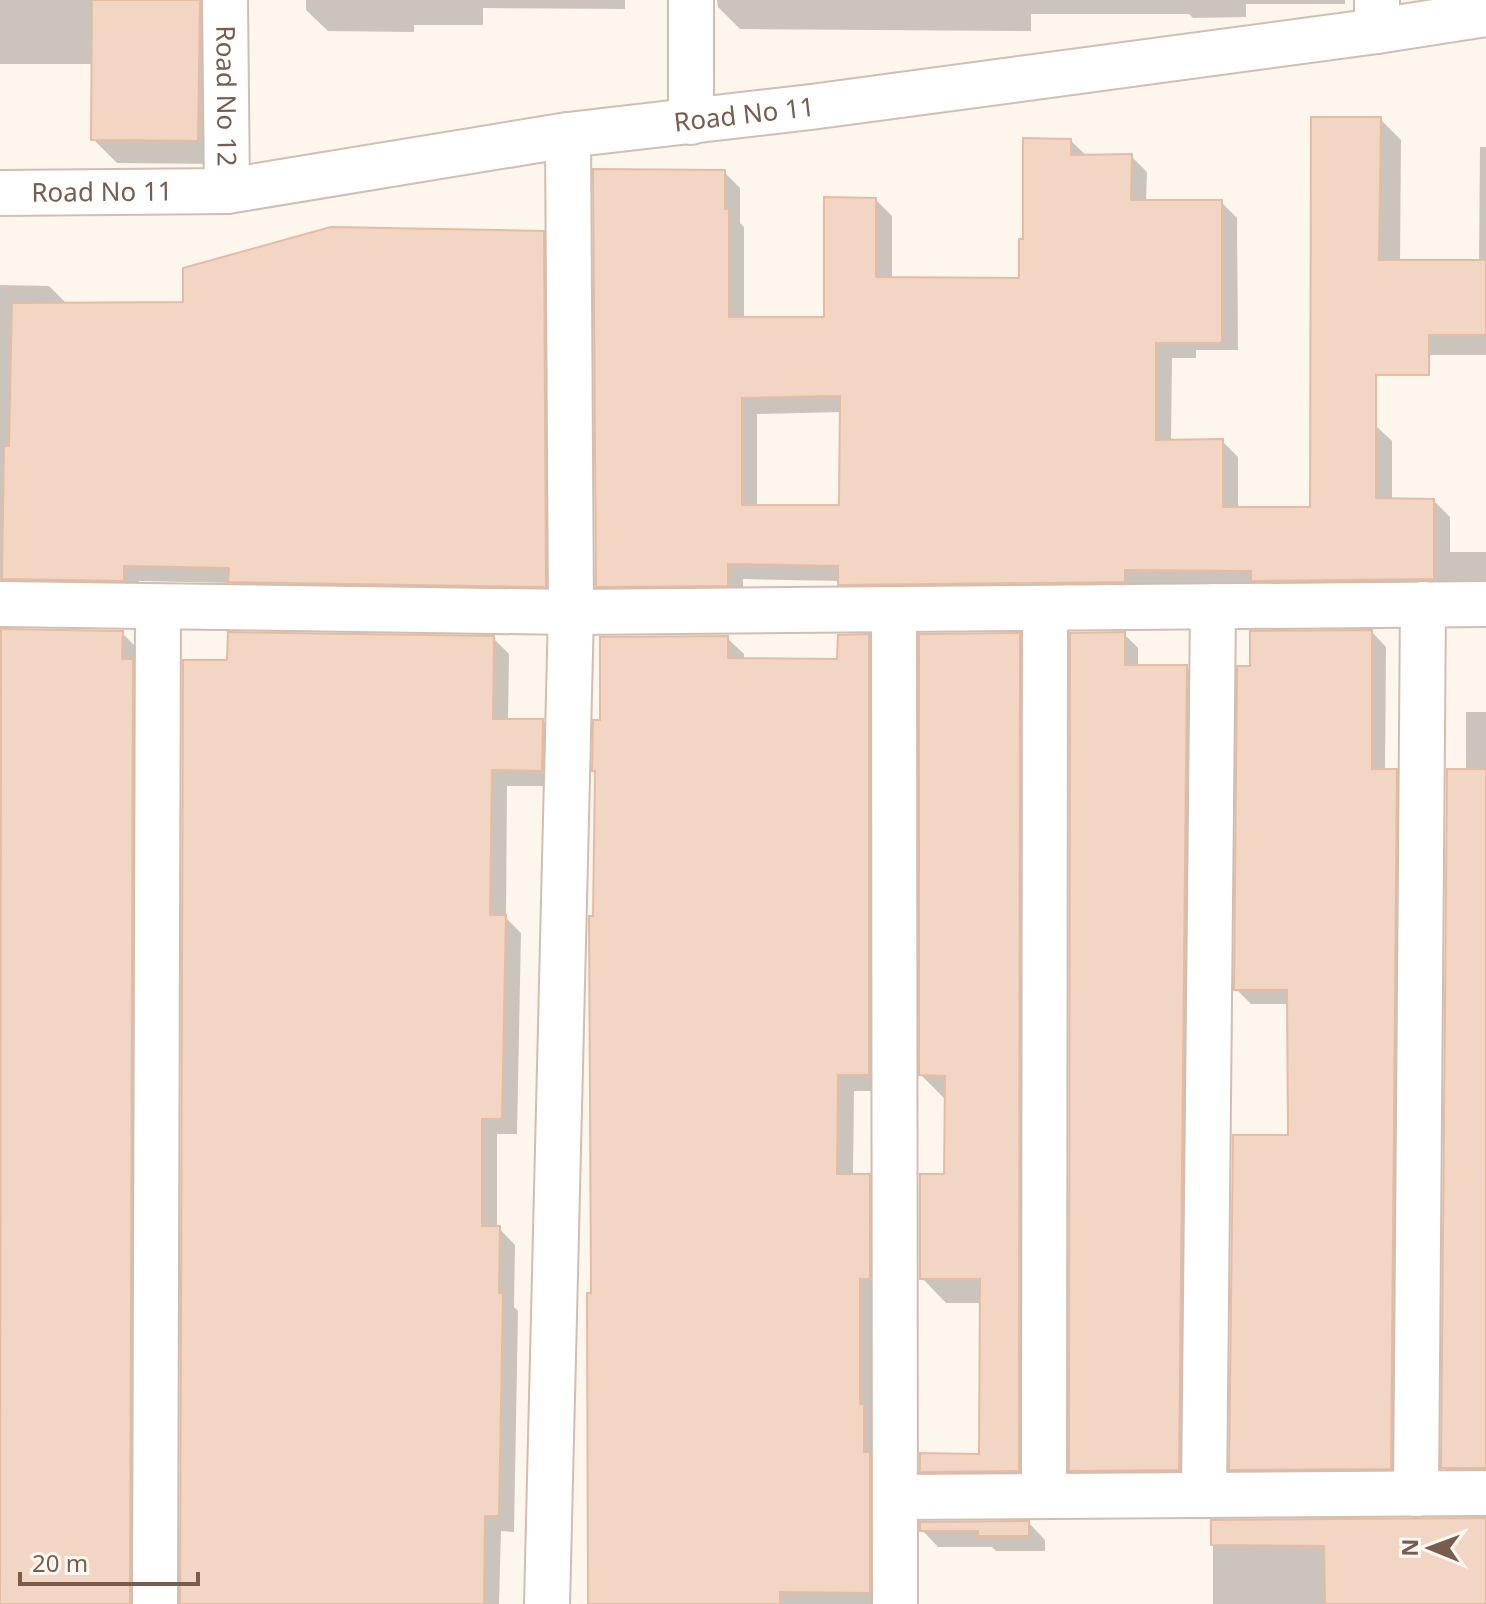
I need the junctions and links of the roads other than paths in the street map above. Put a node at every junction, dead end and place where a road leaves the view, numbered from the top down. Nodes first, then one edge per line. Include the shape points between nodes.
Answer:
1 (225, 0) edge
2 (691, 0) edge
3 (1486, 14) edge
4 (1377, 16) edge
5 (691, 122) junction
6 (568, 135) junction
7 (227, 191) junction
8 (0, 193) edge
9 (0, 604) edge
10 (1423, 604) junction
11 (1486, 604) edge
12 (1213, 606) junction
13 (158, 607) junction
14 (1045, 608) junction
15 (894, 610) junction
16 (571, 612) junction
17 (1486, 1493) edge
18 (1416, 1494) junction
19 (1204, 1495) junction
20 (1044, 1496) junction
21 (895, 1497) junction
22 (155, 1604) edge
23 (547, 1604) edge
24 (895, 1604) edge

1 - 7 street, Road No 12
2 - 5 street
3 - 4 street, Road No 11
4 - 5 street, Road No 11
5 - 6 street, Road No 11
6 - 7 street, Road No 11
6 - 16 street
7 - 8 street, Road No 11
9 - 13 street
10 - 11 street
10 - 12 street
10 - 18 street
12 - 14 street
12 - 19 street
13 - 16 street
13 - 22 street
14 - 15 street
14 - 20 street
15 - 16 street
15 - 21 street
16 - 23 street
17 - 18 street
18 - 19 street
19 - 20 street
20 - 21 street
21 - 24 street

